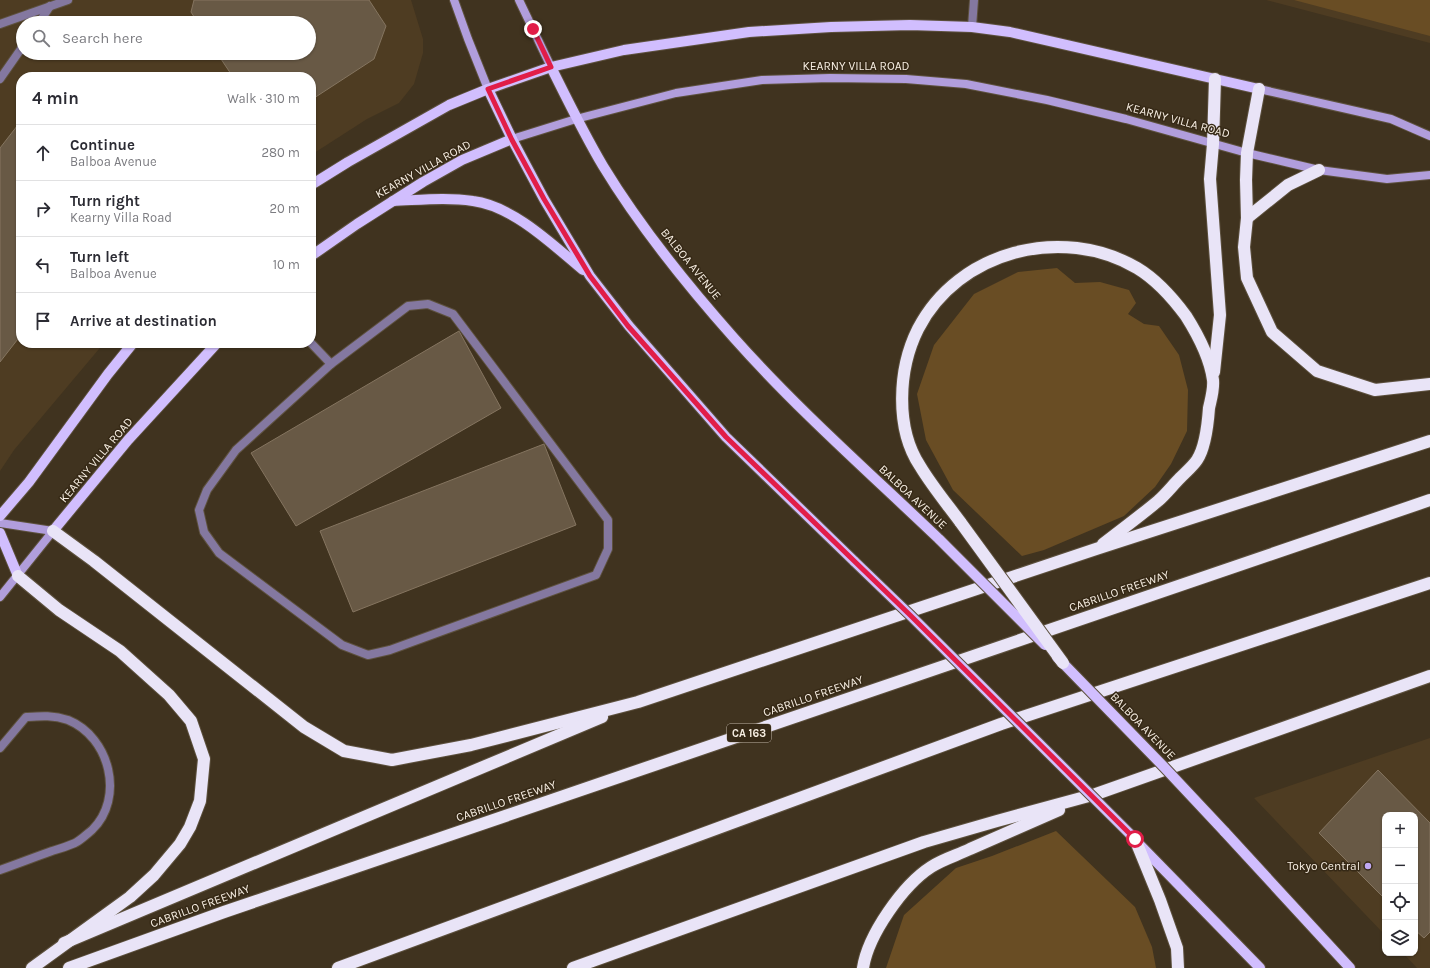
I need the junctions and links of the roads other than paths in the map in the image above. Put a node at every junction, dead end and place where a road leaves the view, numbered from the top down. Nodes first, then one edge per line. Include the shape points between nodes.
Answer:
1 (68, 0) edge
2 (454, 0) edge
3 (519, 0) edge
4 (974, 0) edge
5 (50, 6) junction
6 (22, 16) edge
7 (43, 16) edge
8 (16, 18) edge
9 (0, 24) edge
10 (972, 27) junction
11 (16, 56) edge
12 (551, 67) junction
13 (1215, 79) junction
14 (0, 80) edge
15 (488, 89) junction
16 (1259, 89) junction
17 (576, 119) junction
18 (1430, 136) edge
19 (512, 140) junction
20 (1213, 144) junction
21 (1248, 153) junction
22 (1320, 170) junction
23 (1430, 175) edge
24 (316, 182) edge
25 (391, 201) junction
26 (1247, 218) junction
27 (316, 253) edge
28 (590, 276) junction
29 (129, 348) edge
30 (212, 348) edge
31 (316, 348) edge
32 (331, 364) junction
33 (1213, 381) junction
34 (1430, 384) edge
35 (1430, 441) edge
36 (1430, 500) edge
37 (0, 516) edge
38 (0, 522) edge
39 (53, 531) junction
40 (0, 533) edge
41 (1096, 549) junction
42 (18, 576) junction
43 (1430, 583) edge
44 (0, 597) edge
45 (1063, 663) junction
46 (1430, 676) edge
47 (638, 702) junction
48 (0, 748) edge
49 (1096, 794) junction
50 (1135, 839) junction
51 (0, 870) edge
52 (64, 943) junction
53 (32, 968) edge
54 (69, 968) edge
55 (338, 968) edge
56 (573, 968) edge
57 (863, 968) edge
58 (1178, 968) edge
59 (1260, 968) edge
60 (1350, 968) edge

1 - 5 lane
2 - 15 main road
3 - 12 main road, BALBOA AVENUE
4 - 10 lane
5 - 6 lane
5 - 7 lane
8 - 9 lane
10 - 12 main road via 910,25 749,32 624,50
10 - 13 main road via 1010,32
11 - 14 lane
12 - 15 main road
12 - 17 main road, BALBOA AVENUE
13 - 16 main road
13 - 20 highway
15 - 19 main road
15 - 24 main road via 449,105
16 - 18 main road via 1391,119
16 - 21 highway
17 - 19 main road, KEARNY VILLA ROAD
17 - 20 main road, KEARNY VILLA ROAD via 676,93 762,80 906,79 966,84 1047,100
17 - 45 main road, BALBOA AVENUE, bridge via 636,214 671,262 735,339 798,405 940,540
19 - 25 main road, KEARNY VILLA ROAD via 462,160
19 - 28 main road
20 - 21 main road, KEARNY VILLA ROAD
20 - 33 highway via 1210,179 1220,315
21 - 22 main road, KEARNY VILLA ROAD
21 - 26 highway
22 - 23 main road, KEARNY VILLA ROAD via 1387,179
22 - 26 highway via 1288,185
25 - 27 main road, KEARNY VILLA ROAD
25 - 28 main road via 431,199 488,204 514,216 545,237
26 - 34 highway via 1244,247 1247,278 1272,332 1318,371 1375,390
28 - 50 main road, bridge via 628,326 726,437
29 - 37 main road via 29,482
30 - 39 main road, KEARNY VILLA ROAD via 128,440
31 - 32 lane
32 - 32 lane via 236,450 206,490 199,510 204,532 219,553 342,645 368,655 390,650 596,574 608,549 608,520 453,314 428,304 408,306
33 - 41 highway via 1206,433 1198,459 1159,500
33 - 45 highway, bridge via 1204,349 1188,320 1162,286 1123,260 1089,250 1055,246 1021,250 983,264 947,290 922,320 907,356 902,382 908,441 919,466
35 - 41 highway
36 - 54 highway, CABRILLO FREEWAY / CA 163 via 224,912
38 - 39 main road
39 - 42 main road, KEARNY VILLA ROAD
39 - 47 highway via 304,727 344,751 392,760 471,744
40 - 42 main road
41 - 47 highway
42 - 44 main road, KEARNY VILLA ROAD
42 - 52 highway via 59,610 120,652 169,695 191,721 204,759 200,801 180,844 154,875 130,896
43 - 55 highway via 1001,724
45 - 60 main road, BALBOA AVENUE, bridge via 1164,767
46 - 49 highway
47 - 52 highway
48 - 51 lane via 26,717 47,715 68,720 87,732 101,748 109,768 110,790 105,811 93,829 76,843
49 - 56 highway via 924,842
49 - 57 highway via 932,866 912,882 896,902 872,939 864,958
50 - 58 highway via 1177,948
50 - 59 main road
52 - 53 highway

